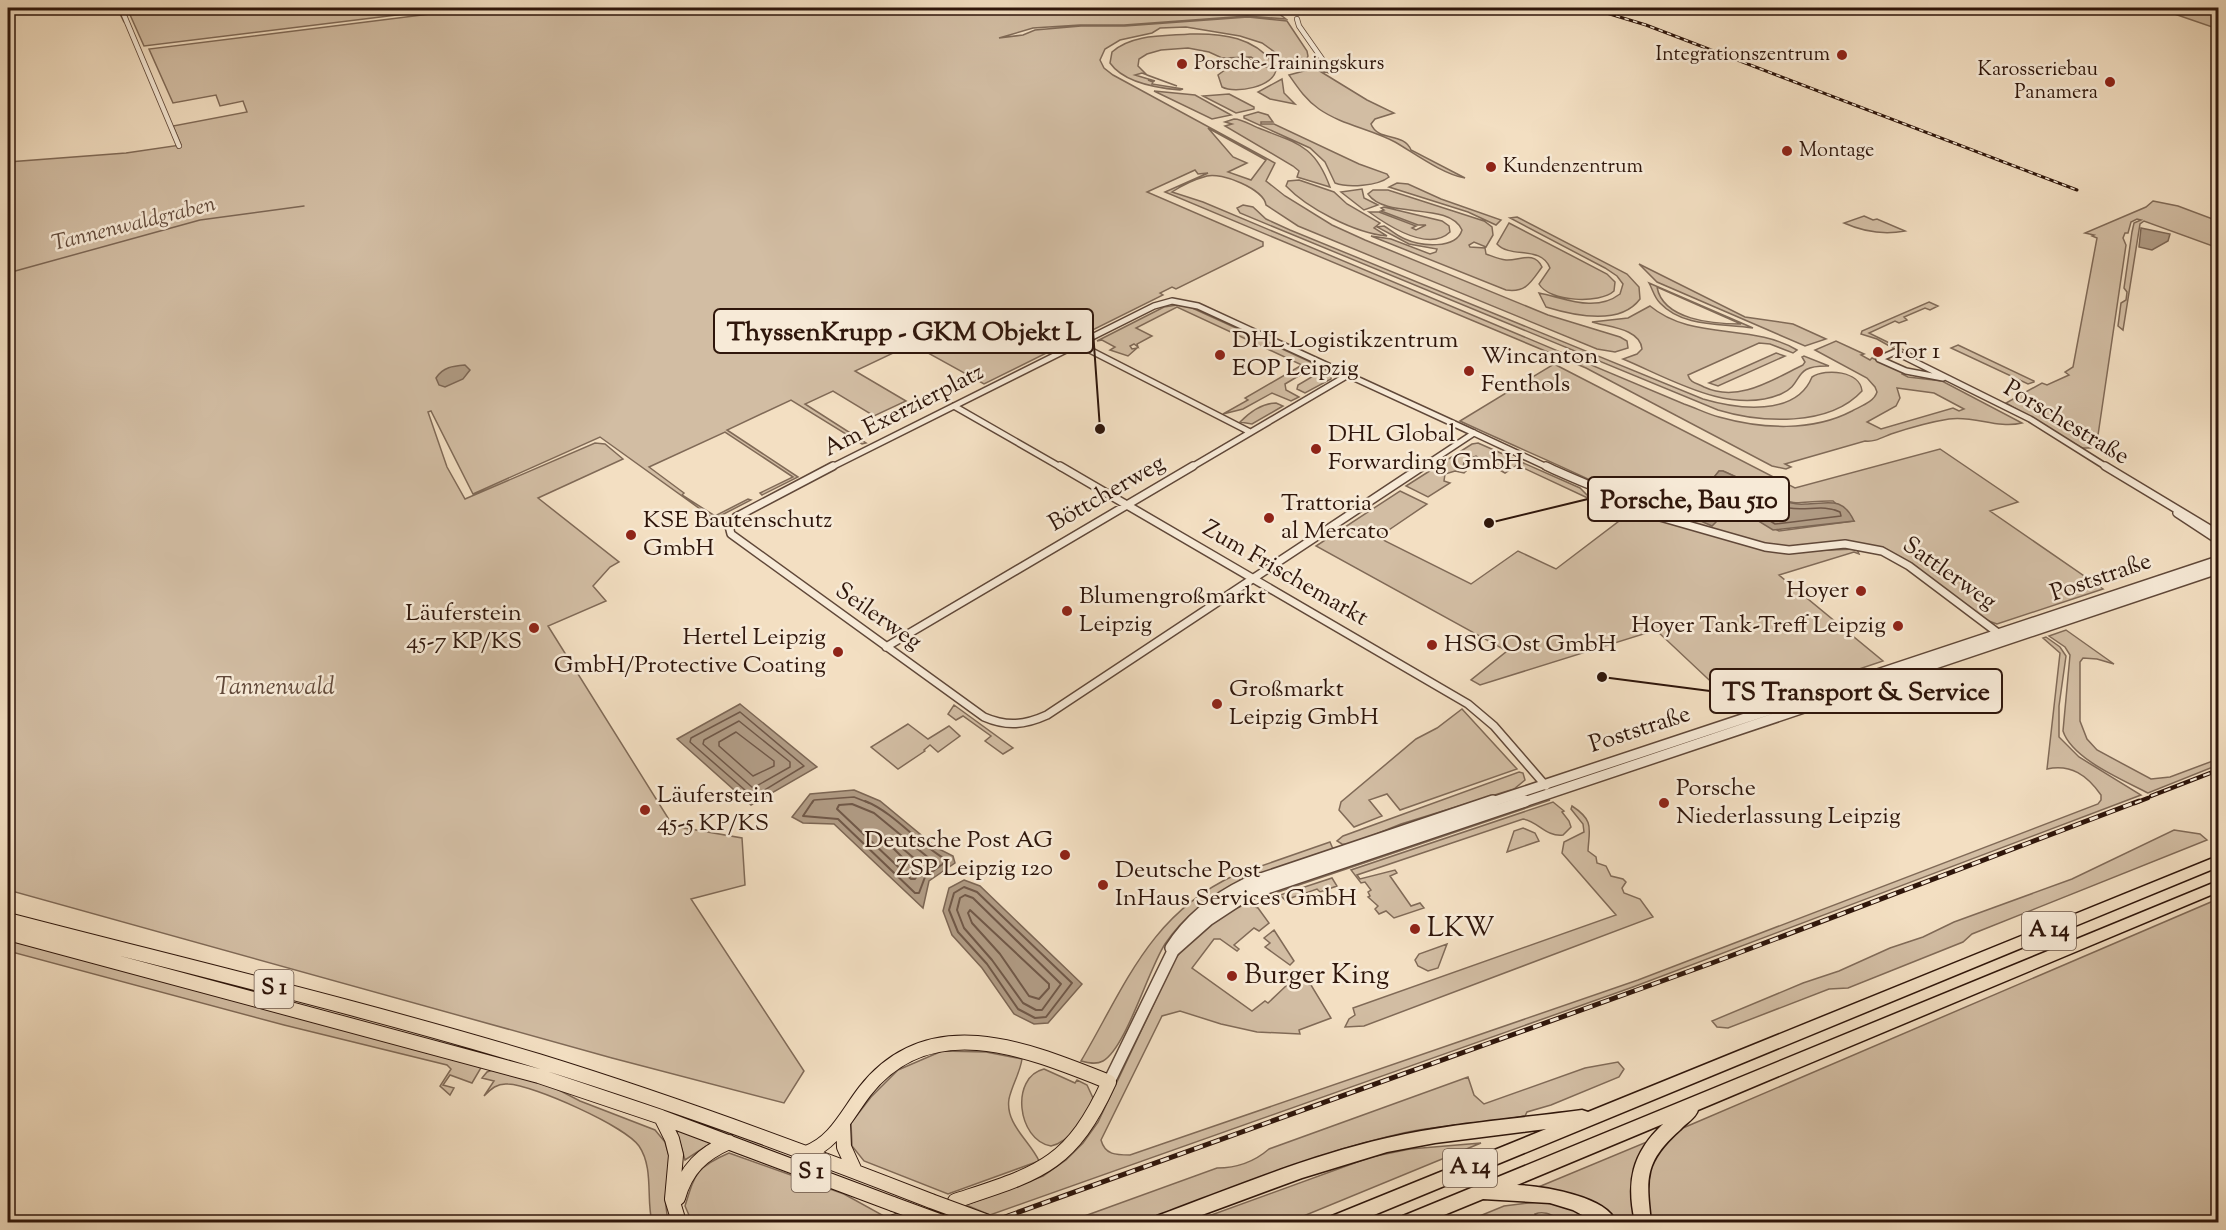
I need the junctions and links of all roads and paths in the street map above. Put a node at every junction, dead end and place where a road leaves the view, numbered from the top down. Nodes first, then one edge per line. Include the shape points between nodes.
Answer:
1 (121, 8) edge
2 (2204, 8) edge
3 (2218, 14) edge
4 (1297, 19) dead end
5 (1327, 66) dead end
6 (179, 146) dead end
7 (1165, 302) joint
8 (1078, 344) junction
9 (1348, 375) junction
10 (1948, 378) junction
11 (954, 406) junction
12 (1250, 432) junction
13 (1474, 433) junction
14 (1588, 486) junction
15 (1611, 494) junction
16 (1603, 499) junction
17 (2163, 502) junction
18 (1632, 503) junction
19 (1126, 505) junction
20 (1626, 509) junction
21 (1653, 515) junction
22 (729, 526) joint
23 (2218, 534) edge
24 (2218, 540) edge
25 (2218, 561) edge
26 (2218, 569) edge
27 (1254, 579) junction
28 (2004, 637) junction
29 (886, 646) junction
30 (1548, 788) junction
31 (2218, 861) edge
32 (2218, 886) edge
33 (8, 920) edge
34 (8, 933) edge
35 (1109, 1082) junction
36 (1703, 1101) junction
37 (1601, 1114) junction
38 (661, 1117) junction
39 (843, 1123) junction
40 (729, 1142) junction
41 (806, 1153) junction
42 (855, 1171) junction
43 (1479, 1194) junction
44 (955, 1201) dead end
45 (677, 1216) edge
46 (942, 1222) edge
47 (988, 1222) edge
48 (1163, 1222) edge
49 (1338, 1222) edge
50 (1409, 1222) edge
51 (1608, 1222) edge
52 (1643, 1222) edge

1 - 6 street
2 - 3 main road
4 - 5 street
7 - 8 street, Am Exerzierplatz
7 - 9 street, Sattlerweg via 1198,306
8 - 11 street, Am Exerzierplatz
8 - 12 street
9 - 12 street, Böttcherweg
9 - 13 street, Sattlerweg
10 - 10 street, Porschestraße via 1895,352 1879,359 1906,371
10 - 17 street, Porschestraße via 2030,418
11 - 19 street, Zum Frischemarkt
11 - 22 street, Am Exerzierplatz via 749,509
12 - 19 street, Böttcherweg
13 - 14 street, Sattlerweg
13 - 27 street
14 - 15 street, Sattlerweg
14 - 16 street, Sattlerweg
15 - 16 street
15 - 18 street, Sattlerweg
16 - 20 street, Sattlerweg
17 - 23 street, Porschestraße
17 - 24 street, Porschestraße
18 - 20 street
18 - 21 street, Sattlerweg
19 - 27 street, Zum Frischemarkt
19 - 29 street, Böttcherweg
20 - 21 street, Sattlerweg
21 - 28 street, Sattlerweg via 1777,549 1845,544 1882,551 1909,566
22 - 29 street, Seilerweg via 738,541
25 - 28 street, Poststraße
26 - 28 street, Poststraße
27 - 29 street, Seilerweg via 1032,723 1014,726 984,717
27 - 30 street, Zum Frischemarkt via 1468,704 1494,726
28 - 30 street, Poststraße
30 - 35 street, Poststraße via 1253,891 1208,920 1169,957
31 - 37 highway, A 14
32 - 36 highway, A 14
33 - 41 main road, S 1 via 499,1049
34 - 38 main road, S 1 via 490,1062
35 - 39 main road via 1018,1050 985,1043 950,1042 918,1049 891,1064 873,1081
35 - 44 main road via 1089,1123 1054,1160 1023,1177
36 - 43 highway, A 14
36 - 52 highway via 1668,1128 1646,1155 1638,1191
37 - 48 highway via 1389,1144 1340,1157
37 - 49 highway, A 14
38 - 40 main road, S 1
38 - 45 main road via 676,1155 672,1199
39 - 41 main road via 820,1148
39 - 42 main road via 844,1147
40 - 45 main road via 698,1157 681,1186
40 - 46 main road, S 1, bridge
41 - 42 main road, S 1
42 - 47 main road, S 1, bridge
43 - 50 highway, A 14
43 - 51 highway via 1534,1192 1557,1196

